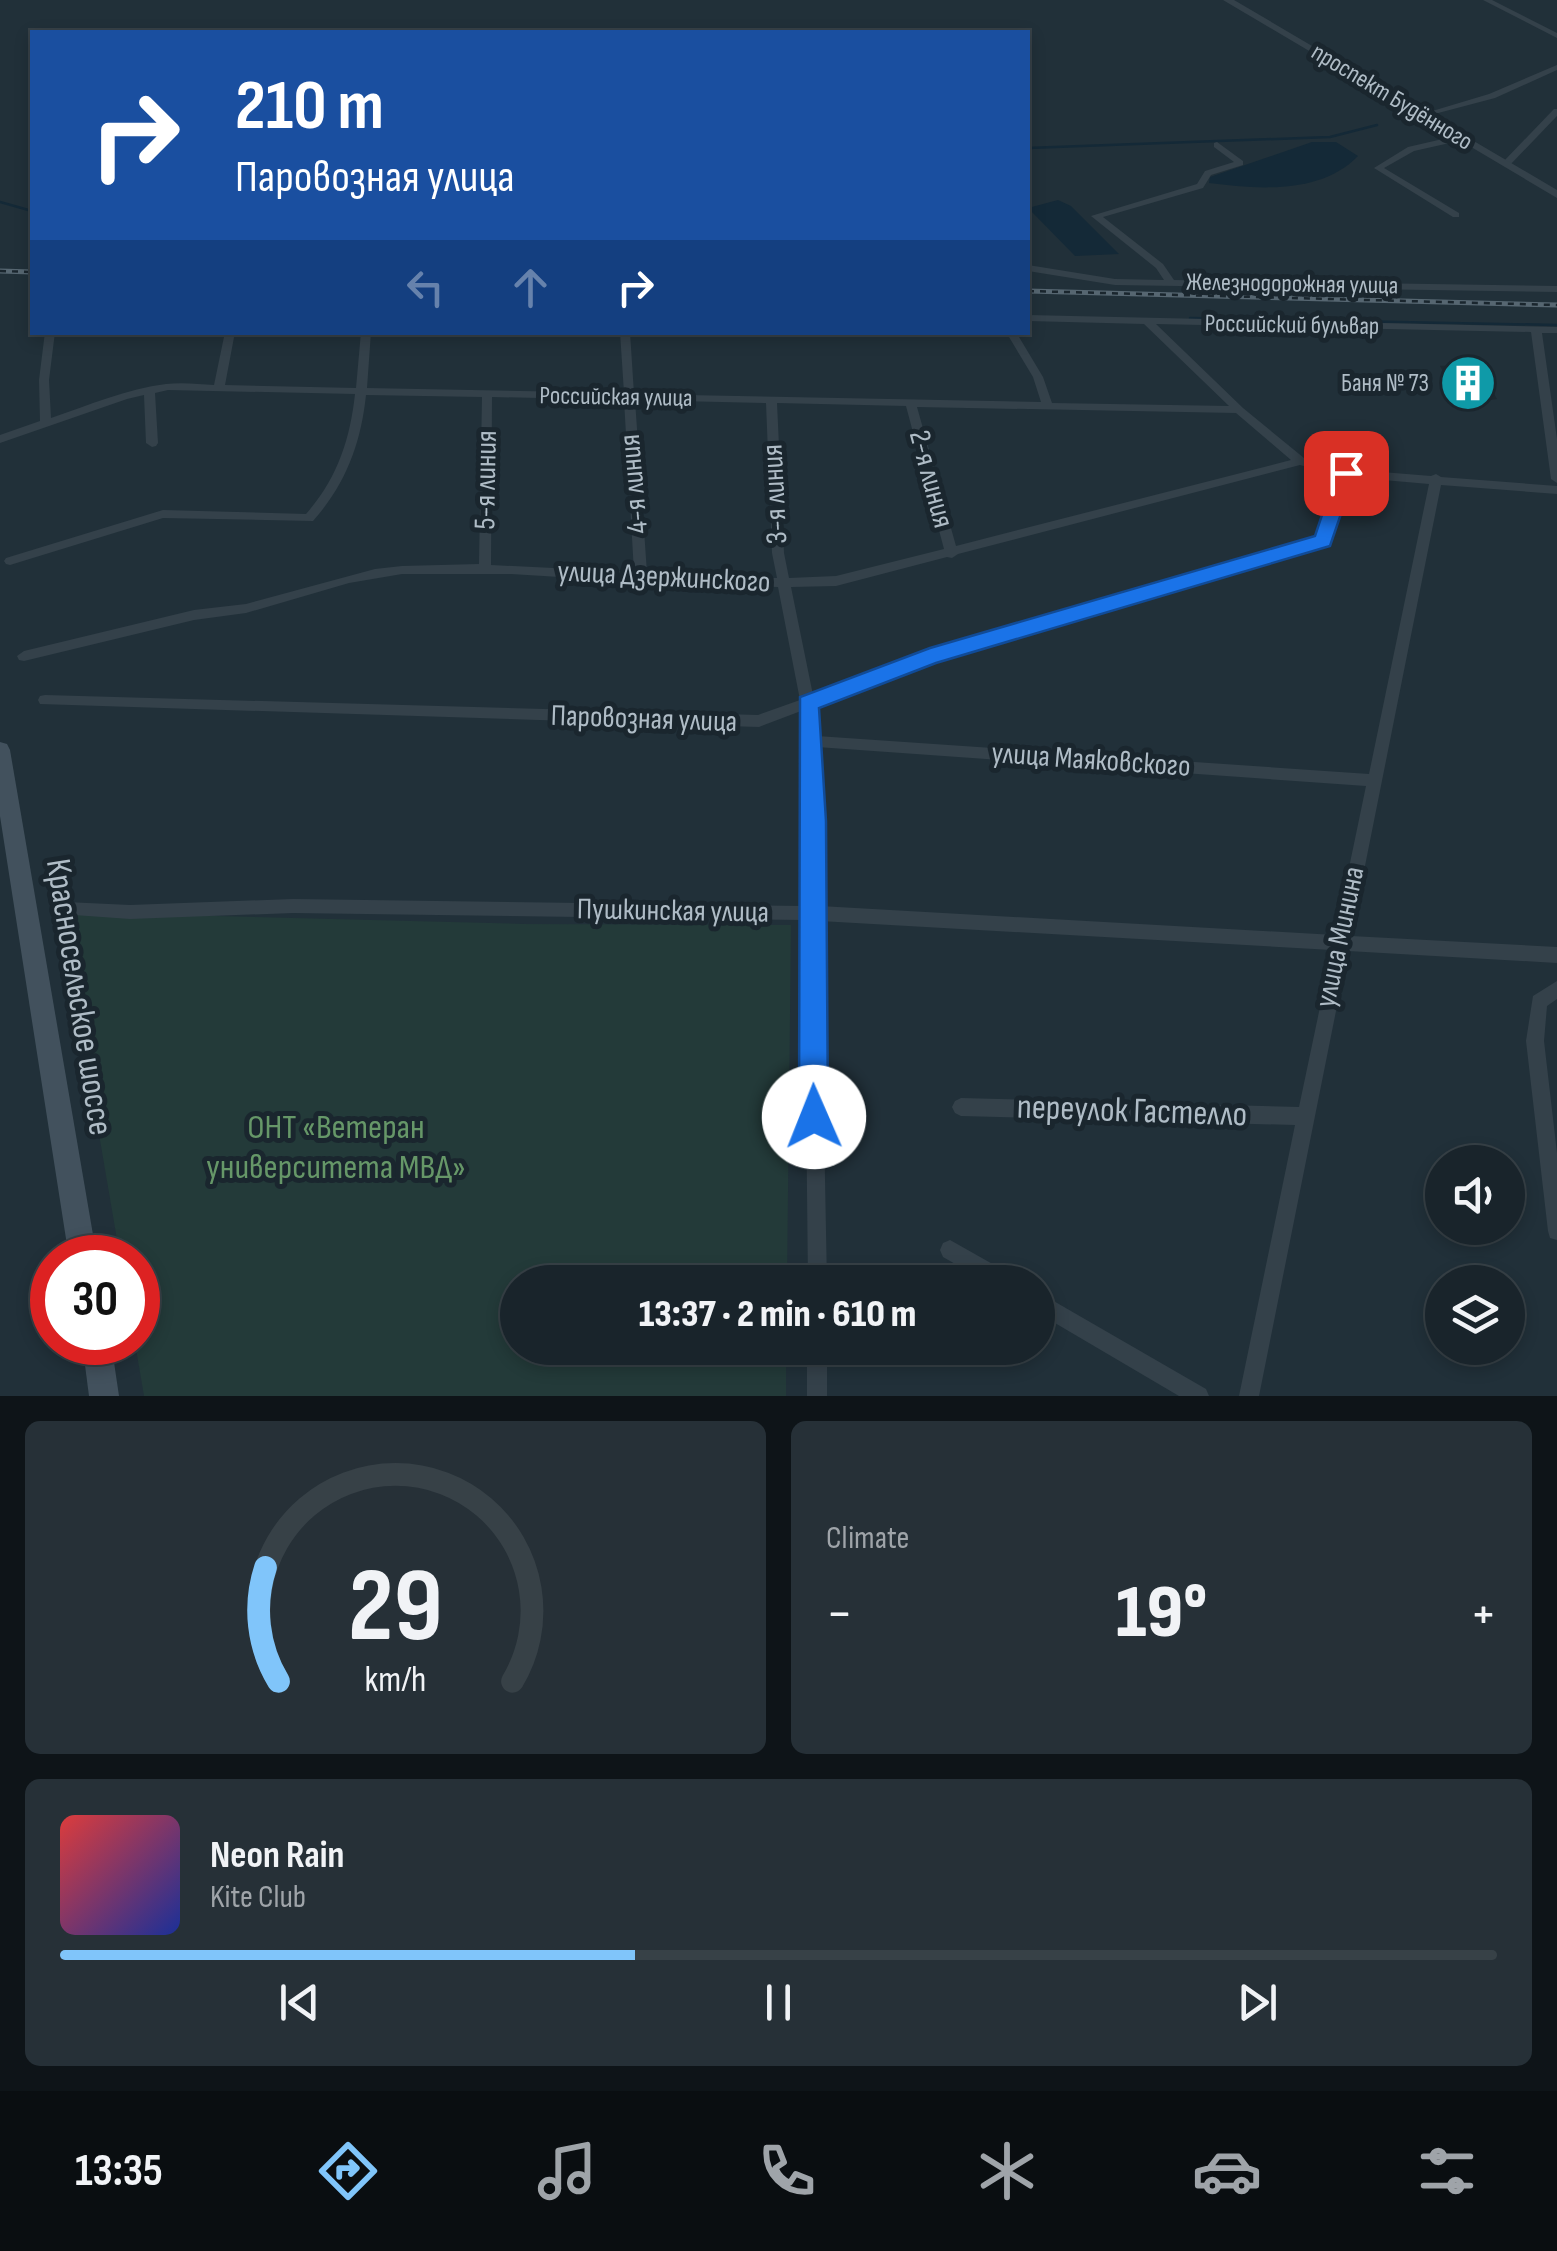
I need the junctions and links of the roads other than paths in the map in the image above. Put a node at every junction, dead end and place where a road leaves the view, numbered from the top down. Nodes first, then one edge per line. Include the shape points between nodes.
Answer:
1 (1228, 0) edge
2 (1486, 0) edge
3 (1557, 36) edge
4 (1557, 67) edge
5 (1557, 111) edge
6 (1423, 115) junction
7 (1460, 138) junction
8 (1217, 145) dead end
9 (1506, 164) junction
10 (1557, 195) edge
11 (1456, 215) dead end
12 (1030, 268) edge
13 (1170, 282) junction
14 (1557, 289) edge
15 (1030, 318) edge
16 (1148, 322) junction
17 (1536, 330) junction
18 (1557, 330) edge
19 (50, 335) edge
20 (229, 335) edge
21 (366, 335) edge
22 (625, 335) edge
23 (1013, 335) edge
24 (219, 388) junction
25 (148, 390) junction
26 (361, 392) junction
27 (487, 394) junction
28 (627, 398) junction
29 (771, 400) junction
30 (911, 403) junction
31 (1048, 407) junction
32 (1240, 410) junction
33 (46, 423) junction
34 (0, 440) edge
35 (152, 443) dead end
36 (1300, 461) junction
37 (1346, 473) junction
38 (1436, 478) junction
39 (1557, 480) edge
40 (1557, 490) edge
41 (952, 554) junction
42 (10, 561) dead end
43 (484, 566) junction
44 (641, 576) junction
45 (783, 584) junction
46 (24, 656) dead end
47 (45, 700) dead end
48 (808, 704) junction
49 (810, 741) junction
50 (0, 750) edge
51 (1372, 780) junction
52 (66, 909) dead end
53 (810, 913) junction
54 (1338, 942) junction
55 (1557, 955) edge
56 (1557, 990) edge
57 (961, 1107) dead end
58 (1303, 1116) junction
59 (1557, 1231) edge
60 (79, 1235) edge
61 (950, 1250) dead end
62 (816, 1265) edge
63 (976, 1265) edge
64 (1055, 1312) edge
65 (99, 1365) edge
66 (817, 1365) edge
67 (104, 1396) edge
68 (817, 1396) edge
69 (1199, 1396) edge
70 (1249, 1396) edge

1 - 6 street, проспект Будённого
2 - 3 street
4 - 6 street via 1492,96
5 - 9 street
6 - 7 street, проспект Будённого
7 - 9 street, проспект Будённого
7 - 11 street via 1412,149 1378,168
8 - 13 street via 1240,164 1208,173 1200,186 1096,216 1160,266
9 - 10 street, проспект Будённого
12 - 13 street, Железнодорожная улица via 1094,281
13 - 14 street, Железнодорожная улица
15 - 16 street, Российский бульвар
16 - 17 street, Российский бульвар
16 - 32 street
17 - 18 street, Российский бульвар
17 - 39 street
19 - 33 street
20 - 24 street
21 - 26 street
22 - 28 street, 4-я линия
23 - 31 street
24 - 25 street, Российская улица
24 - 26 street, Российская улица
25 - 33 street, Российская улица
25 - 35 street
26 - 27 street, Российская улица
26 - 42 street via 356,438 308,518 162,514
27 - 28 street, Российская улица
27 - 43 street, 5-я линия
28 - 29 street, Российская улица
28 - 44 street, 4-я линия
29 - 30 street, Российская улица
29 - 45 street, 3-я линия
30 - 31 street, Российская улица
30 - 41 street, 2-я линия
31 - 32 street, Российская улица
32 - 36 street
33 - 34 street, Российская улица
36 - 37 street
36 - 41 street, улица Дзержинского
37 - 38 street
37 - 48 street, Паровозная улица via 1323,540 930,656
38 - 40 street
38 - 51 street, улица Минина
41 - 45 street, улица Дзержинского via 836,581
43 - 44 street, улица Дзержинского
43 - 46 street, улица Дзержинского via 340,579 218,615
44 - 45 street, улица Дзержинского
45 - 48 street, 3-я линия
47 - 48 street, Паровозная улица via 736,723
48 - 49 street, 3-я линия
49 - 51 street, улица Маяковского
49 - 53 street, 3-я линия
50 - 60 main road, Красносельское шоссе
51 - 54 street, улица Минина
52 - 53 street, Пушкинская улица
53 - 54 street, Пушкинская улица
53 - 62 street, 3-я линия
54 - 55 street, Пушкинская улица
54 - 58 street, улица Минина
56 - 59 street via 1540,1002 1535,1041
57 - 58 street, переулок Гастелло
58 - 70 street, улица Минина
61 - 63 street
64 - 69 street
65 - 67 main road
66 - 68 street

